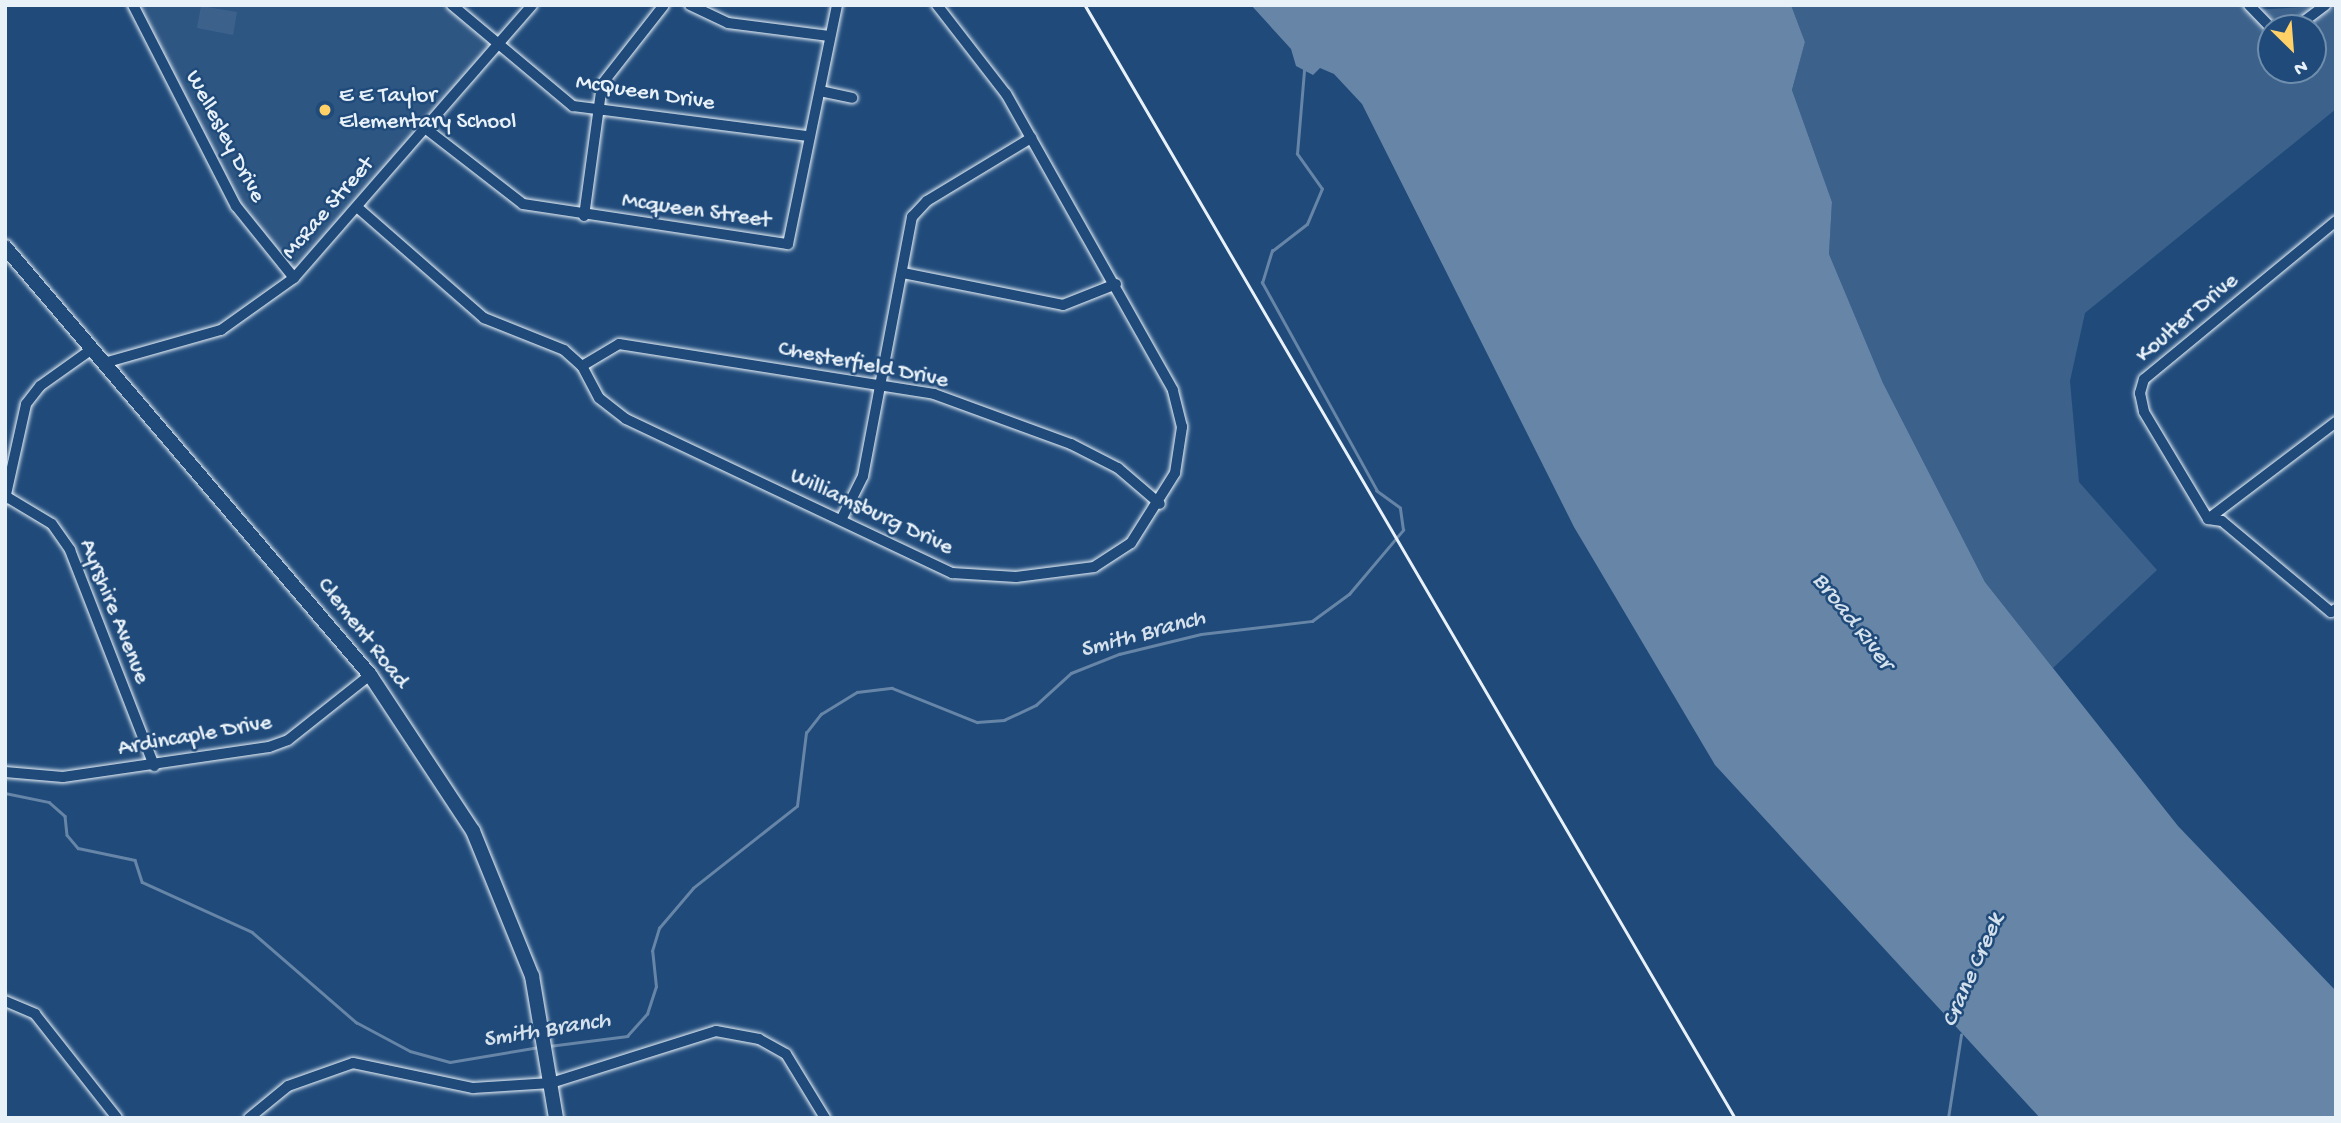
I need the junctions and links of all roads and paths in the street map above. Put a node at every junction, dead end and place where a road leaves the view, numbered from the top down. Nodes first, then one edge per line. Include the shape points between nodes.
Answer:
1 (133, 5) edge
2 (452, 5) edge
3 (531, 5) edge
4 (664, 5) edge
5 (690, 5) edge
6 (837, 5) edge
7 (937, 5) edge
8 (829, 36) junction
9 (496, 46) junction
10 (820, 91) junction
11 (852, 98) dead end
12 (600, 110) junction
13 (425, 128) junction
14 (808, 136) junction
15 (1031, 138) junction
16 (356, 207) junction
17 (584, 216) junction
18 (2336, 221) edge
19 (5, 247) edge
20 (903, 273) junction
21 (294, 278) junction
22 (1116, 284) junction
23 (92, 349) junction
24 (104, 363) junction
25 (582, 366) junction
26 (880, 385) junction
27 (2336, 422) edge
28 (6, 498) edge
29 (1160, 504) junction
30 (2208, 519) junction
31 (841, 520) junction
32 (2333, 610) edge
33 (370, 675) junction
34 (154, 766) junction
35 (5, 772) edge
36 (5, 1001) edge
37 (551, 1083) junction
38 (117, 1118) edge
39 (249, 1118) edge
40 (556, 1118) edge
41 (825, 1118) edge

1 - 21 street, Wellesley Drive via 236,205
2 - 9 street, McQueen Drive
3 - 9 street, McRae Street
4 - 12 street via 611,68
5 - 8 street via 728,23
6 - 8 street, Mcqueen Street
7 - 15 street, Williamsburg Drive
8 - 10 street, Mcqueen Street
9 - 12 street, McQueen Drive via 556,97
9 - 13 street, McRae Street
10 - 11 street
10 - 14 street, Mcqueen Street
12 - 14 street, McQueen Drive
12 - 17 street
13 - 16 street, McRae Street
13 - 17 street, Mcqueen Street via 508,195
14 - 17 street, Mcqueen Street via 788,244
15 - 20 street via 927,201 912,217
15 - 22 street, Williamsburg Drive
16 - 21 street, McRae Street
16 - 25 street, Williamsburg Drive via 484,318 564,350
18 - 30 street, Koulter Drive via 2144,379 2144,412
19 - 23 street, Clement Road
20 - 22 street via 1063,305
20 - 26 street
21 - 24 street, McRae Street via 221,330
22 - 29 street, Williamsburg Drive via 1173,390 1182,427 1175,473
23 - 24 street, Clement Road
23 - 28 street via 40,386 26,404
24 - 33 street, Clement Road
25 - 26 street, Chesterfield Drive via 619,344
25 - 31 street, Williamsburg Drive via 599,398 626,419
26 - 29 street, Chesterfield Drive via 934,394 1071,444 1118,468
26 - 31 street via 863,476
27 - 30 street
28 - 34 street, Ayrshire Avenue via 52,524 70,550
29 - 31 street, Williamsburg Drive via 1131,543 1094,567 1016,577 952,573
30 - 32 street via 2222,521
33 - 34 street, Ardincaple Drive via 288,740
33 - 37 street, Clement Road via 473,831 532,976
34 - 35 street, Ardincaple Drive via 30,778
36 - 38 street via 35,1014
37 - 39 street via 473,1088 353,1063 288,1086
37 - 40 street, Clement Road
37 - 41 street via 716,1031 759,1039 786,1054

